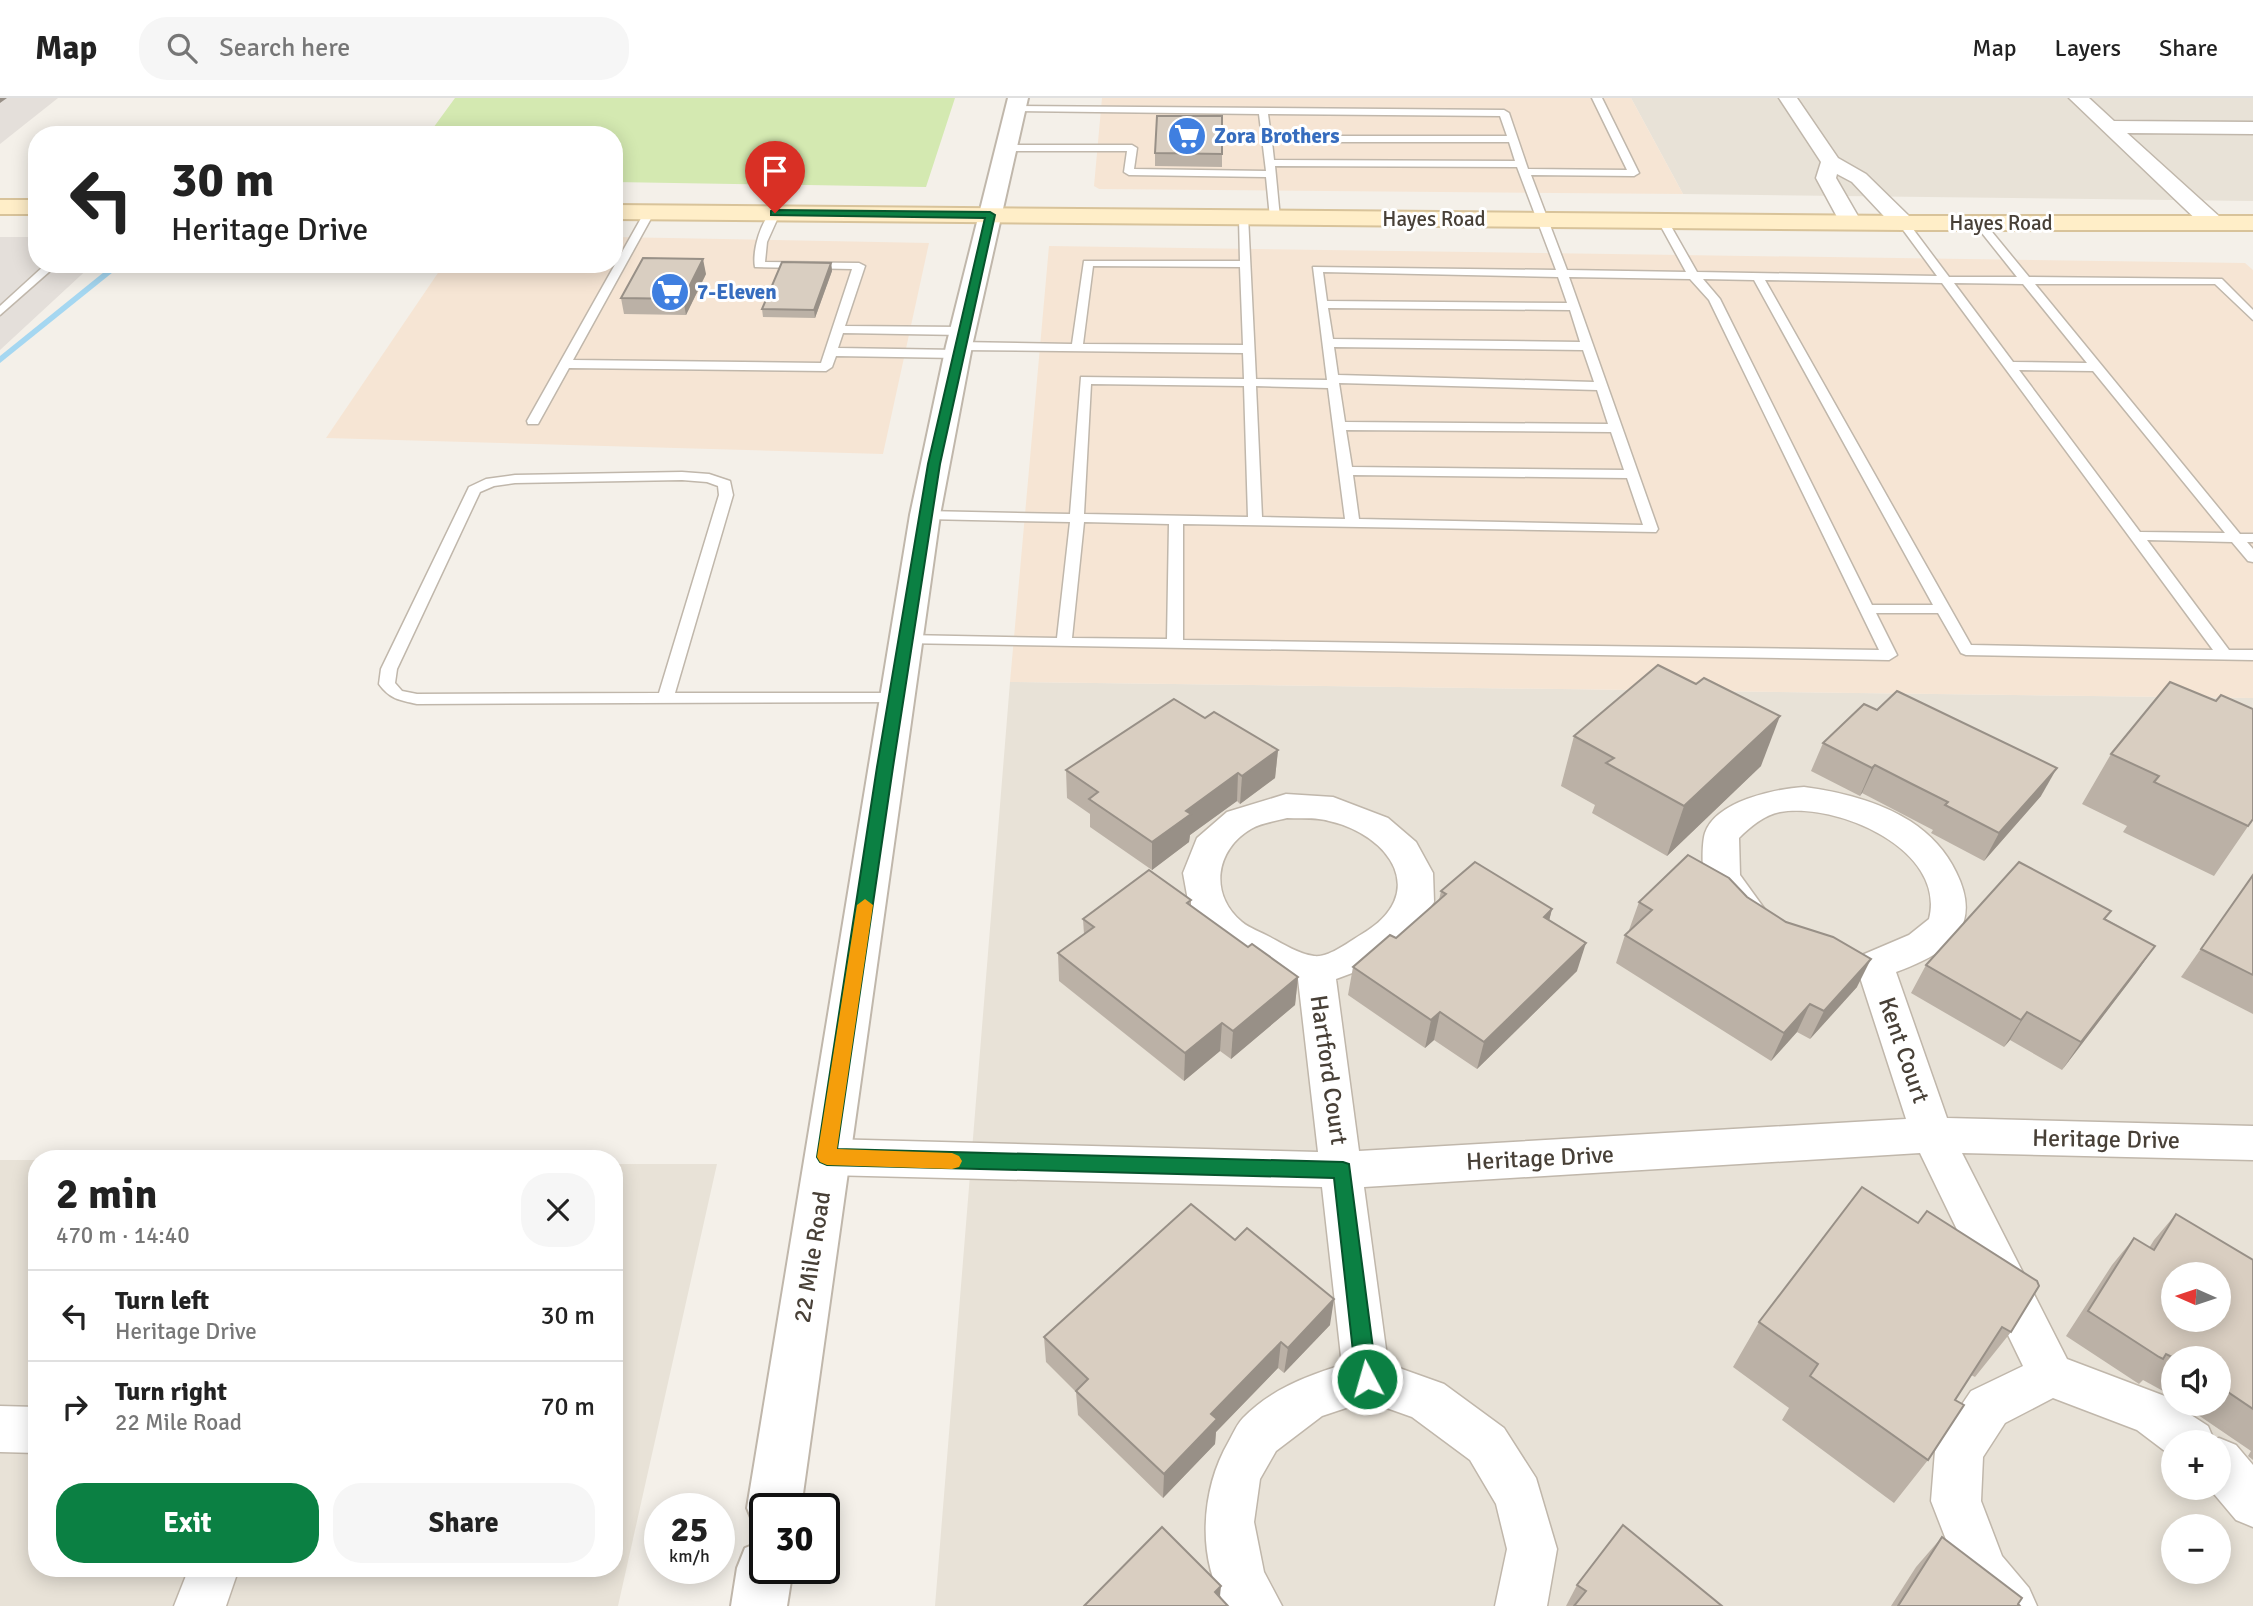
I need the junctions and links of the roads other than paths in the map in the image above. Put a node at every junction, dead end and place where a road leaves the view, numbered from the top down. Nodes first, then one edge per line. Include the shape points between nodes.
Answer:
1 (1149, 98) edge
2 (1597, 98) edge
3 (1788, 98) edge
4 (2078, 98) edge
5 (1016, 103) edge
6 (1148, 110) junction
7 (1264, 111) junction
8 (2110, 127) junction
9 (2253, 128) edge
10 (1266, 139) junction
11 (1513, 139) junction
12 (1006, 148) junction
13 (1831, 162) junction
14 (1270, 168) junction
15 (1523, 168) junction
16 (0, 207) edge
17 (28, 207) edge
18 (623, 212) edge
19 (649, 213) junction
20 (775, 213) junction
21 (990, 215) junction
22 (1244, 218) junction
23 (1275, 218) junction
24 (1544, 220) junction
25 (1662, 221) junction
26 (1851, 223) junction
27 (1903, 223) junction
28 (1979, 223) junction
29 (2213, 223) junction
30 (2253, 223) edge
31 (623, 260) edge
32 (1245, 264) junction
33 (43, 273) edge
34 (616, 273) edge
35 (1562, 273) junction
36 (1694, 276) junction
37 (1758, 277) junction
38 (1947, 280) junction
39 (2026, 281) junction
40 (1322, 304) junction
41 (1574, 307) junction
42 (0, 312) edge
43 (2253, 317) edge
44 (839, 329) junction
45 (1328, 342) junction
46 (960, 343) junction
47 (1586, 346) junction
48 (1077, 348) junction
49 (1249, 349) junction
50 (832, 352) junction
51 (565, 364) junction
52 (2010, 366) junction
53 (2098, 367) junction
54 (1333, 382) junction
55 (1251, 383) junction
56 (1600, 386) junction
57 (533, 421) dead end
58 (1339, 426) junction
59 (1615, 428) junction
60 (1345, 471) junction
61 (1632, 474) junction
62 (925, 515) junction
63 (1077, 518) junction
64 (1176, 520) junction
65 (1255, 522) junction
66 (1353, 523) junction
67 (2137, 536) junction
68 (2237, 538) junction
69 (2253, 538) edge
70 (2253, 558) edge
71 (1866, 609) junction
72 (1943, 610) junction
73 (906, 640) junction
74 (1064, 643) junction
75 (1175, 644) junction
76 (2224, 654) junction
77 (2253, 654) edge
78 (666, 696) junction
79 (896, 698) junction
80 (1774, 930) edge
81 (1838, 956) edge
82 (1875, 965) junction
83 (1316, 971) junction
84 (1932, 1135) junction
85 (2253, 1143) edge
86 (827, 1157) junction
87 (1343, 1170) junction
88 (2051, 1375) junction
89 (1367, 1379) junction
90 (0, 1429) edge
91 (28, 1430) edge
92 (2175, 1430) edge
93 (2231, 1476) edge
94 (776, 1493) edge
95 (2253, 1503) edge
96 (211, 1577) edge
97 (762, 1584) edge
98 (200, 1606) edge
99 (759, 1606) edge
100 (1256, 1606) edge
101 (1521, 1606) edge
102 (2011, 1606) edge

1 - 6 lane
2 - 15 lane via 1634,173
3 - 13 street
4 - 8 street
5 - 6 lane
5 - 12 street, 22 Mile Road
6 - 7 lane
7 - 10 lane
7 - 11 lane via 1504,113
8 - 9 street
8 - 29 street
10 - 11 lane
10 - 14 lane
11 - 15 lane
12 - 14 lane via 1132,148 1129,172
12 - 21 street, 22 Mile Road
13 - 26 street via 1826,178
13 - 27 street via 1859,178
14 - 15 lane
14 - 23 lane
15 - 24 lane
16 - 17 main road
18 - 19 main road, Hayes Road
19 - 20 main road, Hayes Road
19 - 31 lane
20 - 21 main road, Hayes Road
20 - 44 lane via 762,242 759,265 859,266
21 - 22 main road, Hayes Road
21 - 46 street, 22 Mile Road
22 - 23 main road, Hayes Road
22 - 32 lane
23 - 24 main road, Hayes Road
24 - 25 main road, Hayes Road
24 - 35 lane
25 - 26 main road, Hayes Road
25 - 36 lane
26 - 27 main road, Hayes Road
27 - 28 main road, Hayes Road
27 - 38 lane
28 - 29 main road, Hayes Road
28 - 39 lane
29 - 30 main road, Hayes Road
32 - 48 lane via 1088,262
32 - 49 lane
33 - 42 lane
34 - 51 lane
35 - 36 lane
35 - 40 lane via 1317,270
35 - 41 lane
36 - 37 lane
36 - 71 lane via 1714,299
37 - 38 lane
37 - 72 lane
38 - 39 lane
38 - 52 lane
39 - 43 lane via 2218,281
39 - 53 lane
40 - 41 lane
40 - 45 lane
41 - 47 lane
44 - 46 lane
44 - 50 lane
45 - 47 lane
45 - 54 lane
46 - 48 lane
46 - 50 lane
46 - 62 street, 22 Mile Road
47 - 56 lane
48 - 49 lane
49 - 55 lane
50 - 51 lane via 826,367
51 - 57 lane
52 - 53 lane
52 - 67 lane
53 - 68 lane
54 - 55 lane
54 - 56 lane
54 - 58 lane
55 - 63 lane via 1085,380
55 - 65 lane
56 - 59 lane
58 - 59 lane
58 - 60 lane
59 - 61 lane
60 - 61 lane
60 - 66 lane
61 - 66 lane via 1651,529
62 - 63 lane
62 - 73 street, 22 Mile Road
63 - 64 lane
63 - 74 lane
64 - 65 lane
64 - 75 lane
65 - 66 lane
67 - 68 lane
67 - 76 lane
68 - 69 lane
68 - 70 lane
71 - 72 lane
71 - 75 lane via 1889,655
72 - 76 lane via 1966,650
73 - 74 lane
73 - 79 street, 22 Mile Road
74 - 75 lane
76 - 77 lane
78 - 78 lane via 417,699 397,695 387,684 389,669 474,490 515,479 682,476 725,484 726,495
78 - 79 lane
79 - 86 street, 22 Mile Road
80 - 82 street, Kent Court via 1742,906 1721,876 1722,834 1742,813 1780,800 1818,800 1877,817 1912,838 1939,868 1950,900 1944,927 1915,950
81 - 82 street, Kent Court
82 - 84 street, Kent Court
83 - 83 street, Hartford Court via 1350,959 1392,934 1416,902 1415,873 1404,851 1376,827 1333,809 1286,806 1239,820 1209,847 1201,873 1208,906 1229,932
83 - 87 street, Hartford Court
84 - 85 street, Heritage Drive
84 - 87 street, Heritage Drive
84 - 88 street, Kent Court
86 - 87 street, Heritage Drive
86 - 94 street, 22 Mile Road
87 - 89 street, Hartford Court
88 - 92 street via 2153,1414
88 - 102 street via 1988,1407 1959,1451 1956,1501 1984,1573
89 - 100 street via 1308,1398 1259,1435 1237,1474 1229,1522 1240,1581
89 - 101 street via 1427,1400 1487,1444 1519,1495 1532,1549
90 - 91 street
93 - 95 street
96 - 98 street
97 - 99 street

